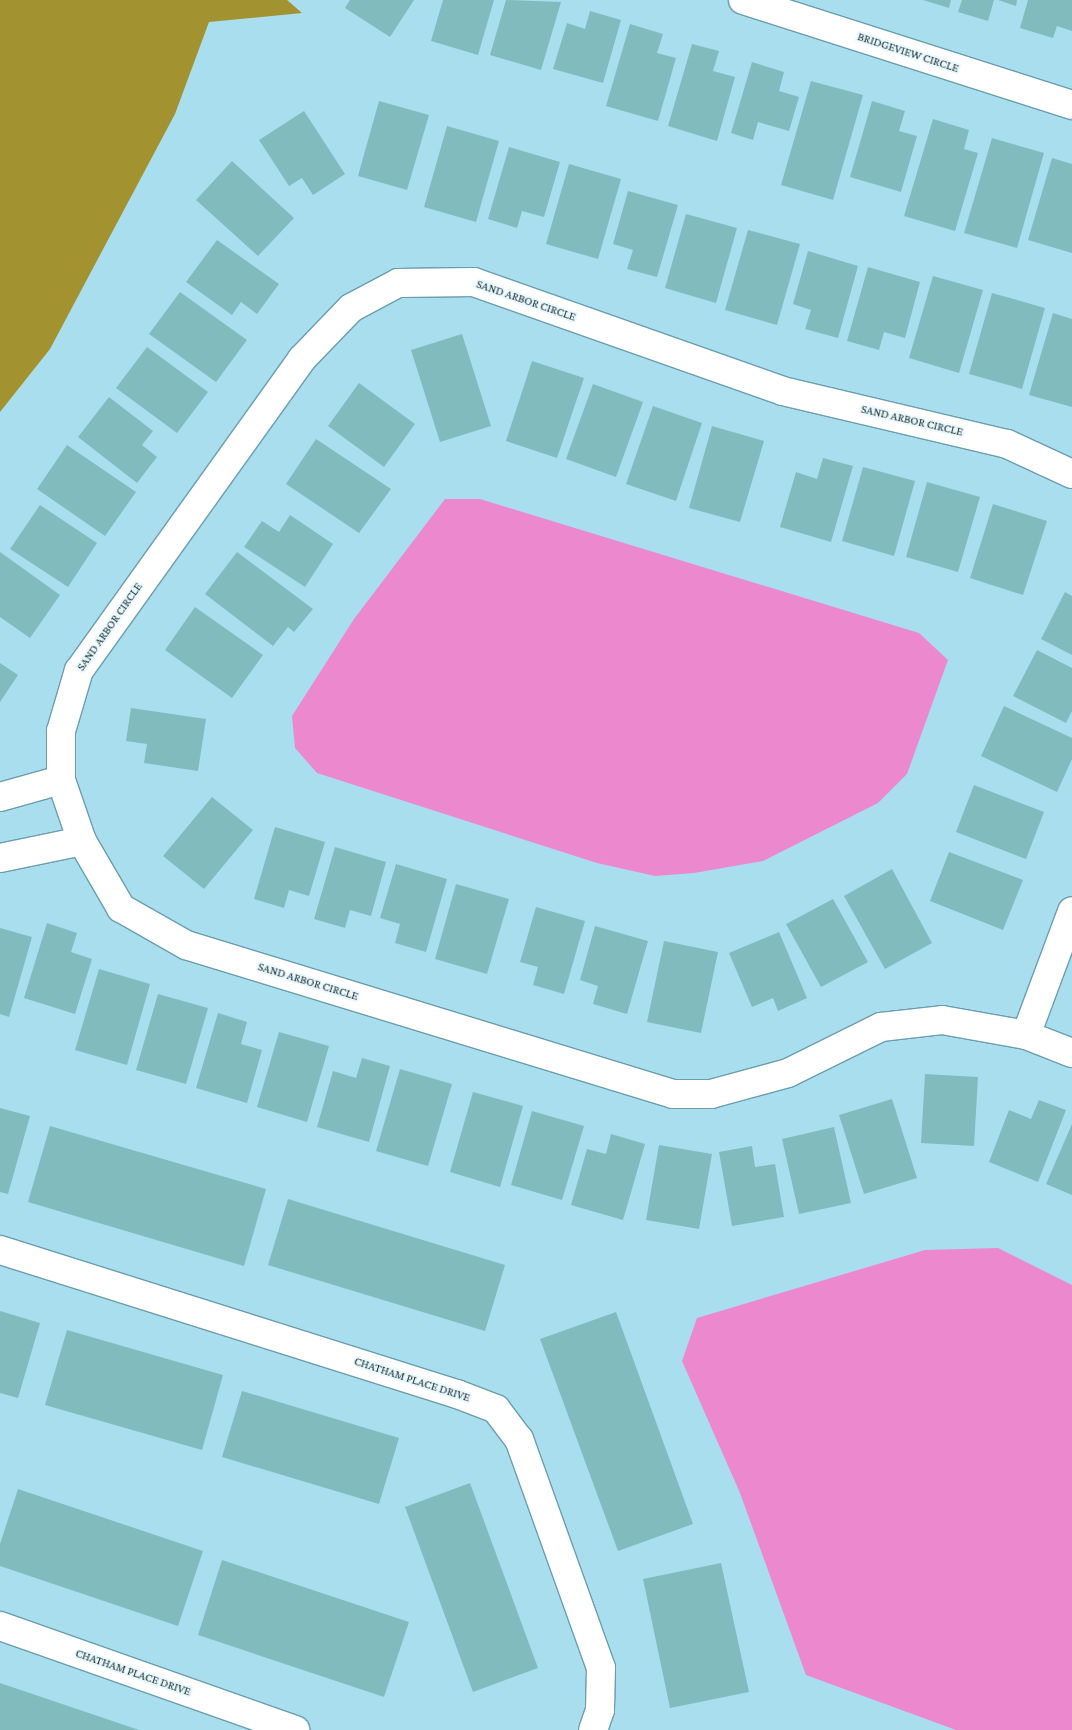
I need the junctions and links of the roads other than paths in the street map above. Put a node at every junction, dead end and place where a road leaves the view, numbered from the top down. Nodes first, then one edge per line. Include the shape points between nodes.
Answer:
1 (743, 0) edge
2 (1072, 105) edge
3 (1072, 474) edge
4 (60, 780) junction
5 (0, 797) edge
6 (82, 840) junction
7 (0, 858) edge
8 (1072, 911) edge
9 (1026, 1035) junction
10 (1072, 1053) edge
11 (0, 1250) edge
12 (0, 1626) edge
13 (295, 1730) edge
14 (594, 1730) edge

1 - 2 street, BRIDGEVIEW CIRCLE
3 - 4 street, SAND ARBOR CIRCLE via 1007,444 783,391 474,282 398,283 351,308 302,359 79,670 61,731
4 - 5 street
4 - 6 street, SAND ARBOR CIRCLE
6 - 7 street
6 - 9 street, SAND ARBOR CIRCLE via 121,908 186,945 672,1094 712,1094 788,1073 881,1027 942,1020
8 - 9 street
9 - 10 street, SAND ARBOR CIRCLE
11 - 14 street, CHATHAM PLACE DRIVE via 496,1409 519,1439 601,1668 600,1710
12 - 13 street, CHATHAM PLACE DRIVE

